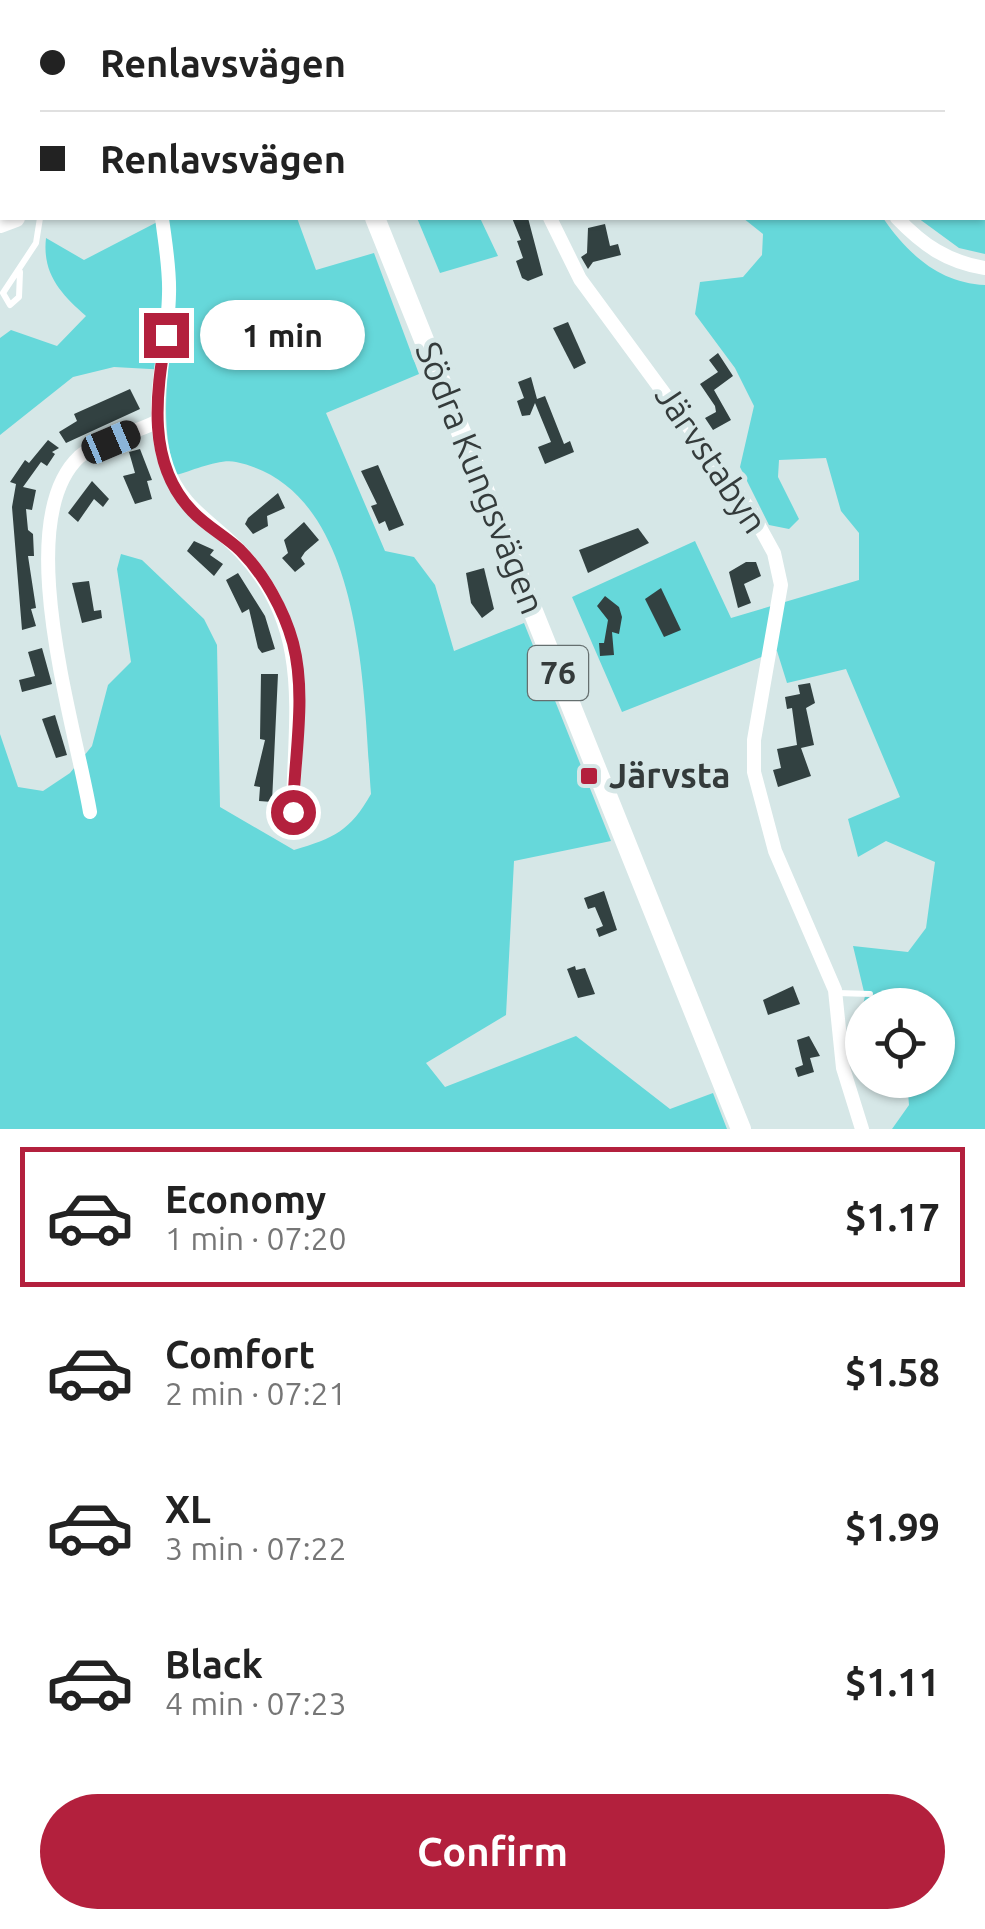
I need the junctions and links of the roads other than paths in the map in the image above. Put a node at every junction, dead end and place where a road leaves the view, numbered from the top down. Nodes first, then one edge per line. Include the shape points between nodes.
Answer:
1 (40, 220) edge
2 (162, 220) edge
3 (376, 220) edge
4 (551, 220) edge
5 (899, 220) edge
6 (985, 268) edge
7 (20, 272) dead end
8 (156, 422) junction
9 (90, 812) dead end
10 (293, 812) dead end
11 (836, 993) junction
12 (845, 993) edge
13 (741, 1129) edge
14 (862, 1129) edge

1 - 7 lane
2 - 8 street via 170,290
3 - 13 main road, Södra Kungsvägen / 76
4 - 11 street, Järvstabyn via 580,278 752,513 774,553 781,585 754,772 775,851
5 - 6 street via 924,246
8 - 9 street via 80,456 52,502 54,648
8 - 10 street via 167,470 190,510 240,550 267,584 293,643
11 - 12 lane
11 - 14 street, Järvstabyn via 844,1068

